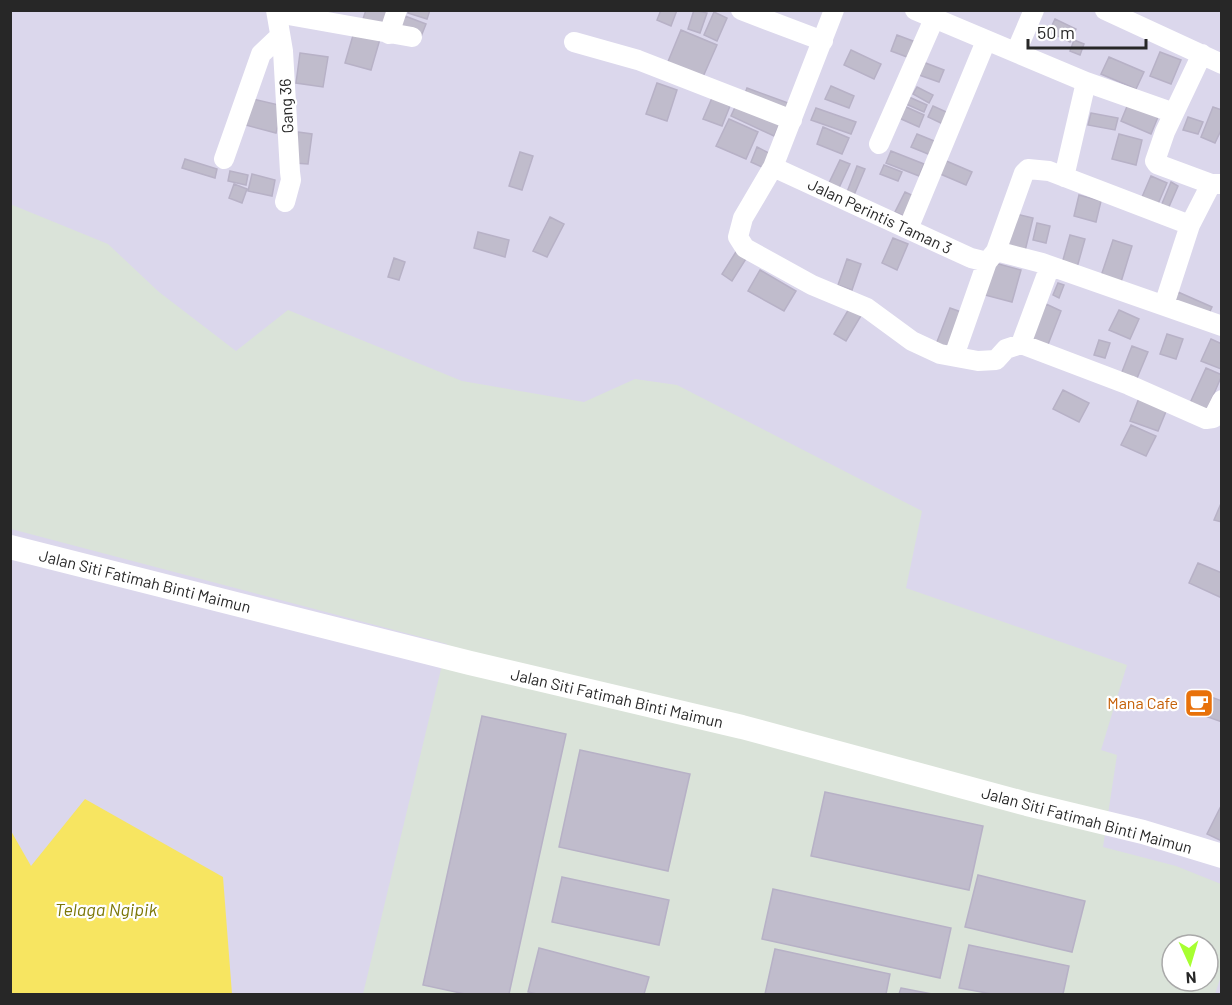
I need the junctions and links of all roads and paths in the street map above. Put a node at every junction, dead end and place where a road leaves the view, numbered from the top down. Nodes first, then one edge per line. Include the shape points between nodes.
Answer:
1 (397, 10) edge
2 (741, 10) edge
3 (834, 10) edge
4 (915, 10) edge
5 (1034, 10) edge
6 (1105, 10) edge
7 (276, 12) edge
8 (934, 20) junction
9 (389, 34) junction
10 (280, 36) junction
11 (412, 37) dead end
12 (823, 41) junction
13 (987, 41) junction
14 (574, 42) dead end
15 (1016, 52) junction
16 (1202, 54) junction
17 (1221, 63) edge
18 (1086, 82) junction
19 (1174, 113) junction
20 (792, 120) junction
21 (879, 144) dead end
22 (224, 159) dead end
23 (773, 166) junction
24 (1064, 177) junction
25 (1216, 184) edge
26 (285, 202) dead end
27 (1190, 225) junction
28 (908, 228) junction
29 (992, 257) junction
30 (1050, 266) junction
31 (1164, 304) junction
32 (1221, 326) edge
33 (1021, 344) junction
34 (954, 356) junction
35 (1221, 400) edge
36 (10, 548) edge
37 (1221, 856) edge

1 - 9 street
2 - 12 street
3 - 12 street
4 - 8 street
5 - 15 street
6 - 16 street
7 - 9 street
7 - 10 street, Gang 36
8 - 13 street
8 - 21 street
9 - 11 street
10 - 22 street via 261,54
10 - 26 street, Gang 36 via 291,180
12 - 20 street
13 - 15 street
13 - 28 street
14 - 20 street via 638,60
15 - 18 street
16 - 17 street
16 - 19 street
18 - 19 street
18 - 24 street
19 - 25 street via 1155,161
20 - 23 street
23 - 28 street, Jalan Perintis Taman 3
23 - 34 street via 743,218 738,237 745,248 812,285 867,308 912,341
24 - 27 street
24 - 29 street via 1049,171 1028,169 1024,173
25 - 27 street
27 - 31 street
28 - 29 street, Jalan Perintis Taman 3 via 971,258
29 - 30 street, Jalan Perintis Taman 3
29 - 34 street
30 - 31 street, Jalan Perintis Taman 3
30 - 33 street
31 - 32 street, Jalan Perintis Taman 3
33 - 34 street via 1006,349 996,360
33 - 35 street via 1206,419 1213,418
36 - 37 street, Jalan Siti Fatimah Binti Maimun via 742,727

